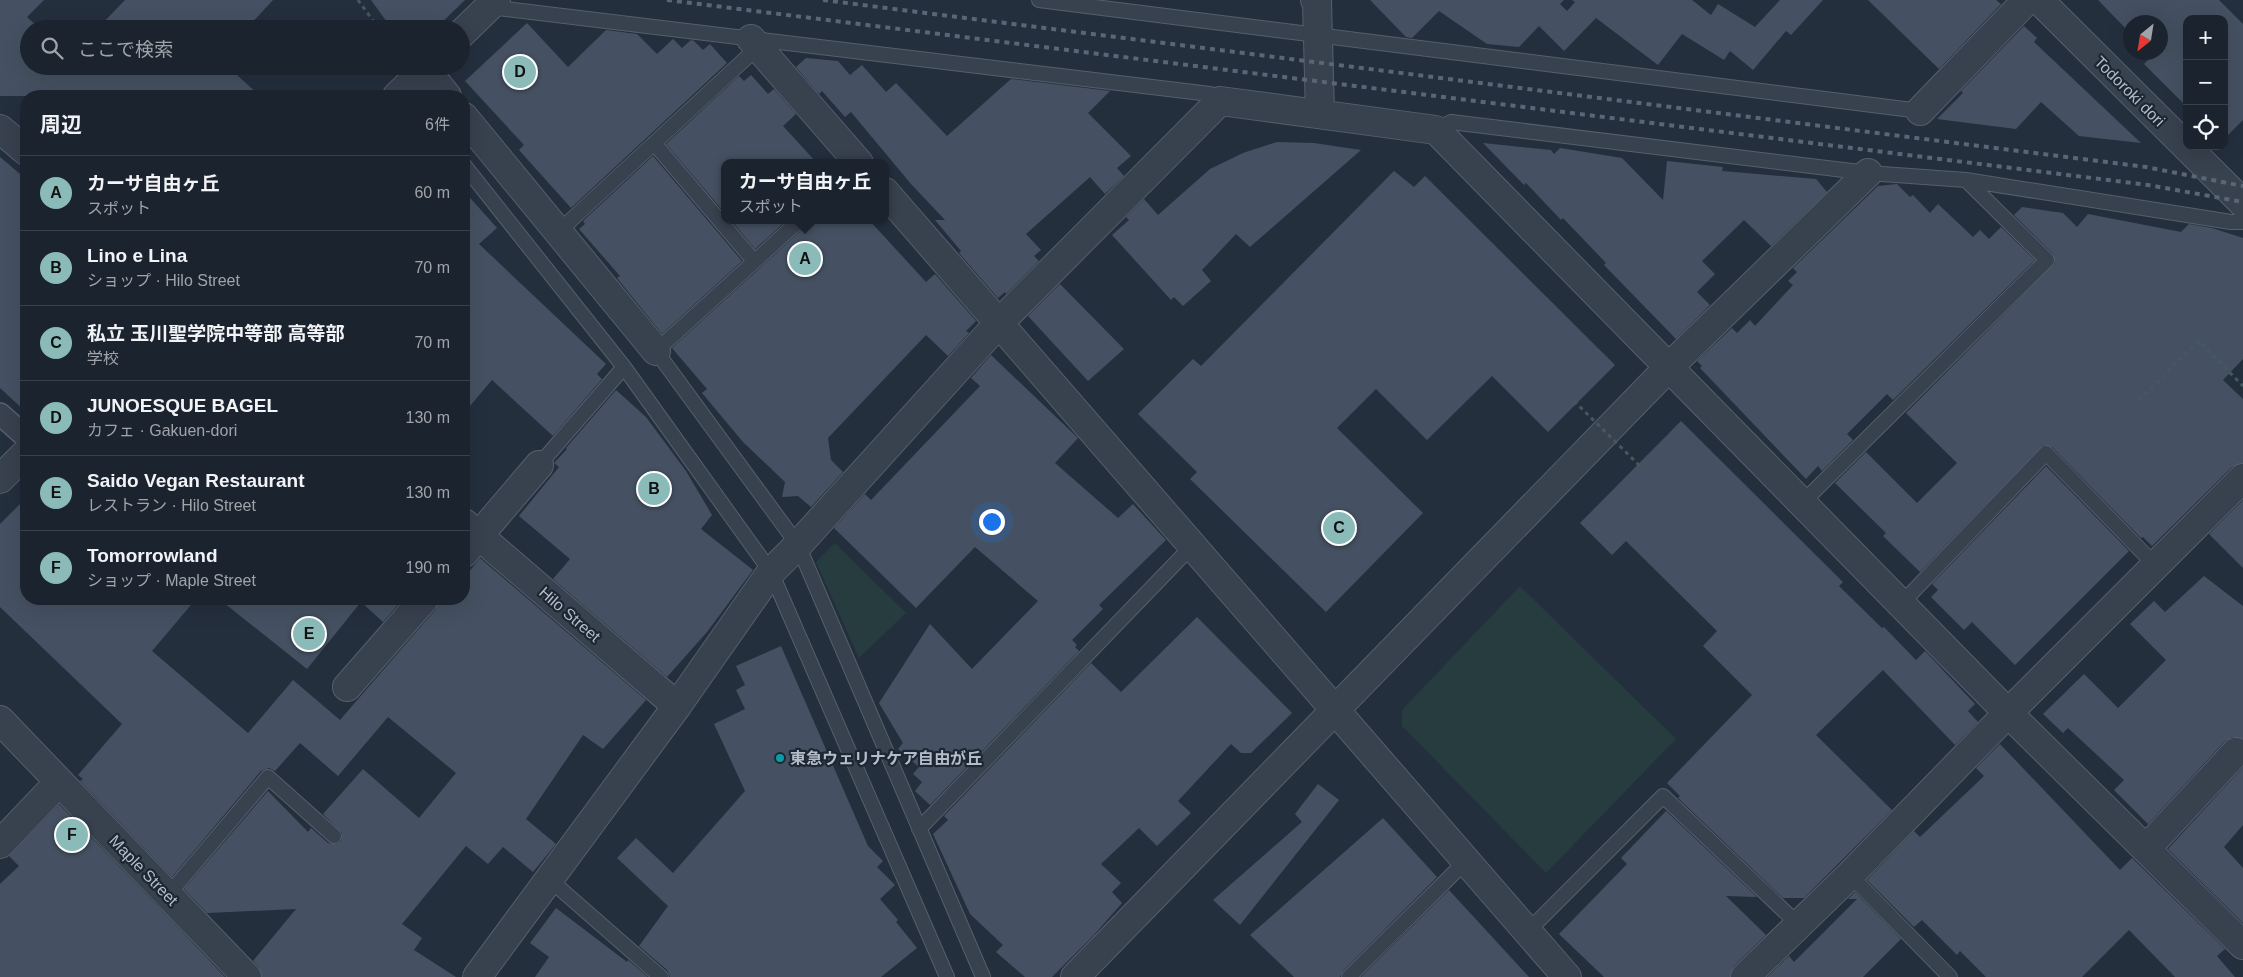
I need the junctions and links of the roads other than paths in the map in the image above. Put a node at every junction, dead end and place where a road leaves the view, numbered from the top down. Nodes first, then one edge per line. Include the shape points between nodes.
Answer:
1 (1039, 0) edge
2 (2027, 0) edge
3 (2039, 0) edge
4 (1317, 1) edge
5 (493, 4) edge
6 (470, 26) edge
7 (1318, 34) junction
8 (755, 43) junction
9 (421, 75) edge
10 (432, 75) edge
11 (408, 90) edge
12 (443, 90) edge
13 (1220, 101) junction
14 (1920, 110) joint
15 (1320, 114) junction
16 (470, 124) edge
17 (0, 129) edge
18 (1436, 130) junction
19 (654, 143) junction
20 (20, 146) edge
21 (856, 159) edge
22 (470, 173) edge
23 (1868, 173) junction
24 (1966, 180) junction
25 (889, 197) edge
26 (2243, 203) edge
27 (721, 222) edge
28 (2243, 222) edge
29 (723, 224) edge
30 (796, 224) edge
31 (557, 233) junction
32 (754, 261) junction
33 (999, 323) junction
34 (656, 351) junction
35 (624, 367) junction
36 (1668, 367) junction
37 (0, 414) edge
38 (20, 432) edge
39 (20, 459) edge
40 (540, 464) joint
41 (2243, 478) edge
42 (0, 479) edge
43 (1802, 503) junction
44 (470, 536) edge
45 (470, 538) edge
46 (798, 545) junction
47 (1192, 546) junction
48 (2155, 565) junction
49 (771, 572) junction
50 (1901, 604) junction
51 (419, 605) edge
52 (346, 687) dead end
53 (677, 706) junction
54 (1335, 711) junction
55 (2008, 713) junction
56 (0, 720) edge
57 (2236, 752) dead end
58 (59, 782) junction
59 (920, 829) junction
60 (334, 836) dead end
61 (0, 844) edge
62 (2146, 849) junction
63 (1466, 861) junction
64 (1850, 875) junction
65 (549, 879) junction
66 (168, 895) junction
67 (1798, 924) junction
68 (1527, 932) junction
69 (2243, 946) edge
70 (247, 977) edge
71 (477, 977) edge
72 (661, 977) edge
73 (947, 977) edge
74 (983, 977) edge
75 (1075, 977) edge
76 (1349, 977) edge
77 (1566, 977) edge
78 (1745, 977) edge
79 (1950, 977) edge

1 - 7 lane
2 - 14 street
3 - 26 street, Todoroki dori
4 - 7 street
5 - 6 street
5 - 8 lane
7 - 14 lane
7 - 15 street
8 - 13 lane via 1210,94
8 - 19 lane
8 - 21 street
9 - 11 street
10 - 12 street
13 - 15 street
13 - 33 street
15 - 18 street
16 - 31 street
17 - 20 street
18 - 23 lane via 1451,122
18 - 36 street
19 - 27 lane
19 - 31 lane
22 - 35 lane
23 - 24 lane
23 - 36 street
24 - 28 lane
24 - 43 lane via 2047,260
25 - 33 street
29 - 32 lane
30 - 32 lane
31 - 34 street
32 - 34 lane
33 - 46 street
33 - 47 street
34 - 46 lane
35 - 40 lane
35 - 49 lane
36 - 43 street
36 - 54 street
37 - 38 street
39 - 42 street
40 - 44 street
41 - 48 street
43 - 50 street
45 - 53 street, Hilo Street
46 - 49 street
46 - 59 lane
47 - 54 street
47 - 59 lane
48 - 50 lane via 2046,453
48 - 55 street
49 - 53 street
49 - 73 lane
50 - 55 street
51 - 52 street
53 - 65 street
54 - 63 street
54 - 75 street
55 - 62 street
55 - 64 street
56 - 58 street, Maple Street
57 - 62 street
58 - 61 street
58 - 66 street, Maple Street
59 - 74 lane
60 - 66 lane via 268,777
62 - 69 street
63 - 68 street
63 - 76 lane
64 - 67 street
64 - 79 lane
65 - 71 street
65 - 72 lane
66 - 70 street, Maple Street
67 - 68 lane via 1663,796
67 - 78 street
68 - 77 street

